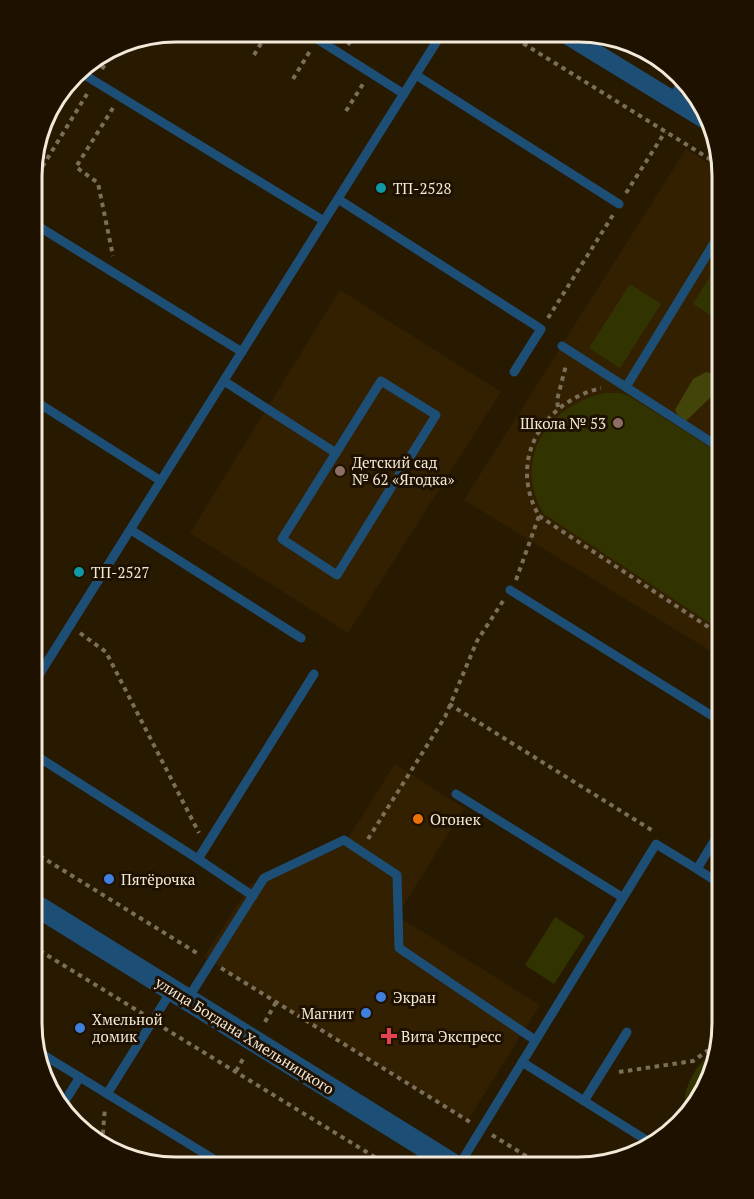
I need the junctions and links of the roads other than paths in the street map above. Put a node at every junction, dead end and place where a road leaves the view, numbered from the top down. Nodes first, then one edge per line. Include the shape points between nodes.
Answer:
1 (320, 42) edge
2 (436, 42) edge
3 (579, 42) edge
4 (416, 75) junction
5 (87, 76) edge
6 (679, 88) edge
7 (404, 94) junction
8 (672, 99) junction
9 (697, 114) edge
10 (338, 199) junction
11 (619, 204) road end
12 (324, 221) junction
13 (42, 229) edge
14 (712, 249) edge
15 (566, 348) road end
16 (242, 352) junction
17 (514, 372) dead end
18 (224, 381) junction
19 (629, 389) junction
20 (42, 405) edge
21 (712, 443) edge
22 (336, 453) junction
23 (161, 482) junction
24 (131, 530) junction
25 (510, 590) road end
26 (301, 638) dead end
27 (42, 670) edge
28 (314, 674) dead end
29 (712, 716) edge
30 (42, 759) edge
31 (456, 794) dead end
32 (712, 844) edge
33 (198, 859) junction
34 (697, 869) junction
35 (712, 879) edge
36 (253, 896) junction
37 (622, 897) junction
38 (42, 909) edge
39 (180, 995) junction
40 (627, 1032) dead end
41 (535, 1040) junction
42 (47, 1057) edge
43 (522, 1062) junction
44 (80, 1077) junction
45 (107, 1094) junction
46 (66, 1099) edge
47 (584, 1101) junction
48 (644, 1139) edge
49 (210, 1157) edge
50 (442, 1157) edge
51 (464, 1157) edge

1 - 7 lane
2 - 4 lane
3 - 8 street
4 - 7 lane
4 - 11 lane
5 - 12 lane
6 - 8 lane
7 - 10 lane
8 - 9 street
10 - 12 lane
10 - 17 lane via 541,328
12 - 16 lane
13 - 16 lane
14 - 19 lane
15 - 19 lane
16 - 18 lane
18 - 22 lane
18 - 23 lane
19 - 21 lane
20 - 23 lane
22 - 22 lane via 381,381 436,416 337,575 282,539
23 - 24 lane
24 - 26 lane
24 - 27 lane
25 - 29 lane
28 - 33 lane
30 - 33 lane
31 - 37 lane
32 - 34 lane
33 - 36 lane
34 - 35 lane
34 - 37 lane via 656,844
36 - 39 lane
36 - 41 lane via 264,878 344,840 397,875 399,948
37 - 41 lane
38 - 39 street, улица Богдана Хмельницкого
39 - 45 lane via 153,1021
39 - 50 street, улица Богдана Хмельницкого
40 - 47 lane
41 - 43 lane
42 - 44 lane
43 - 47 lane
43 - 51 lane
44 - 45 lane
44 - 46 lane
45 - 49 lane
47 - 48 lane

